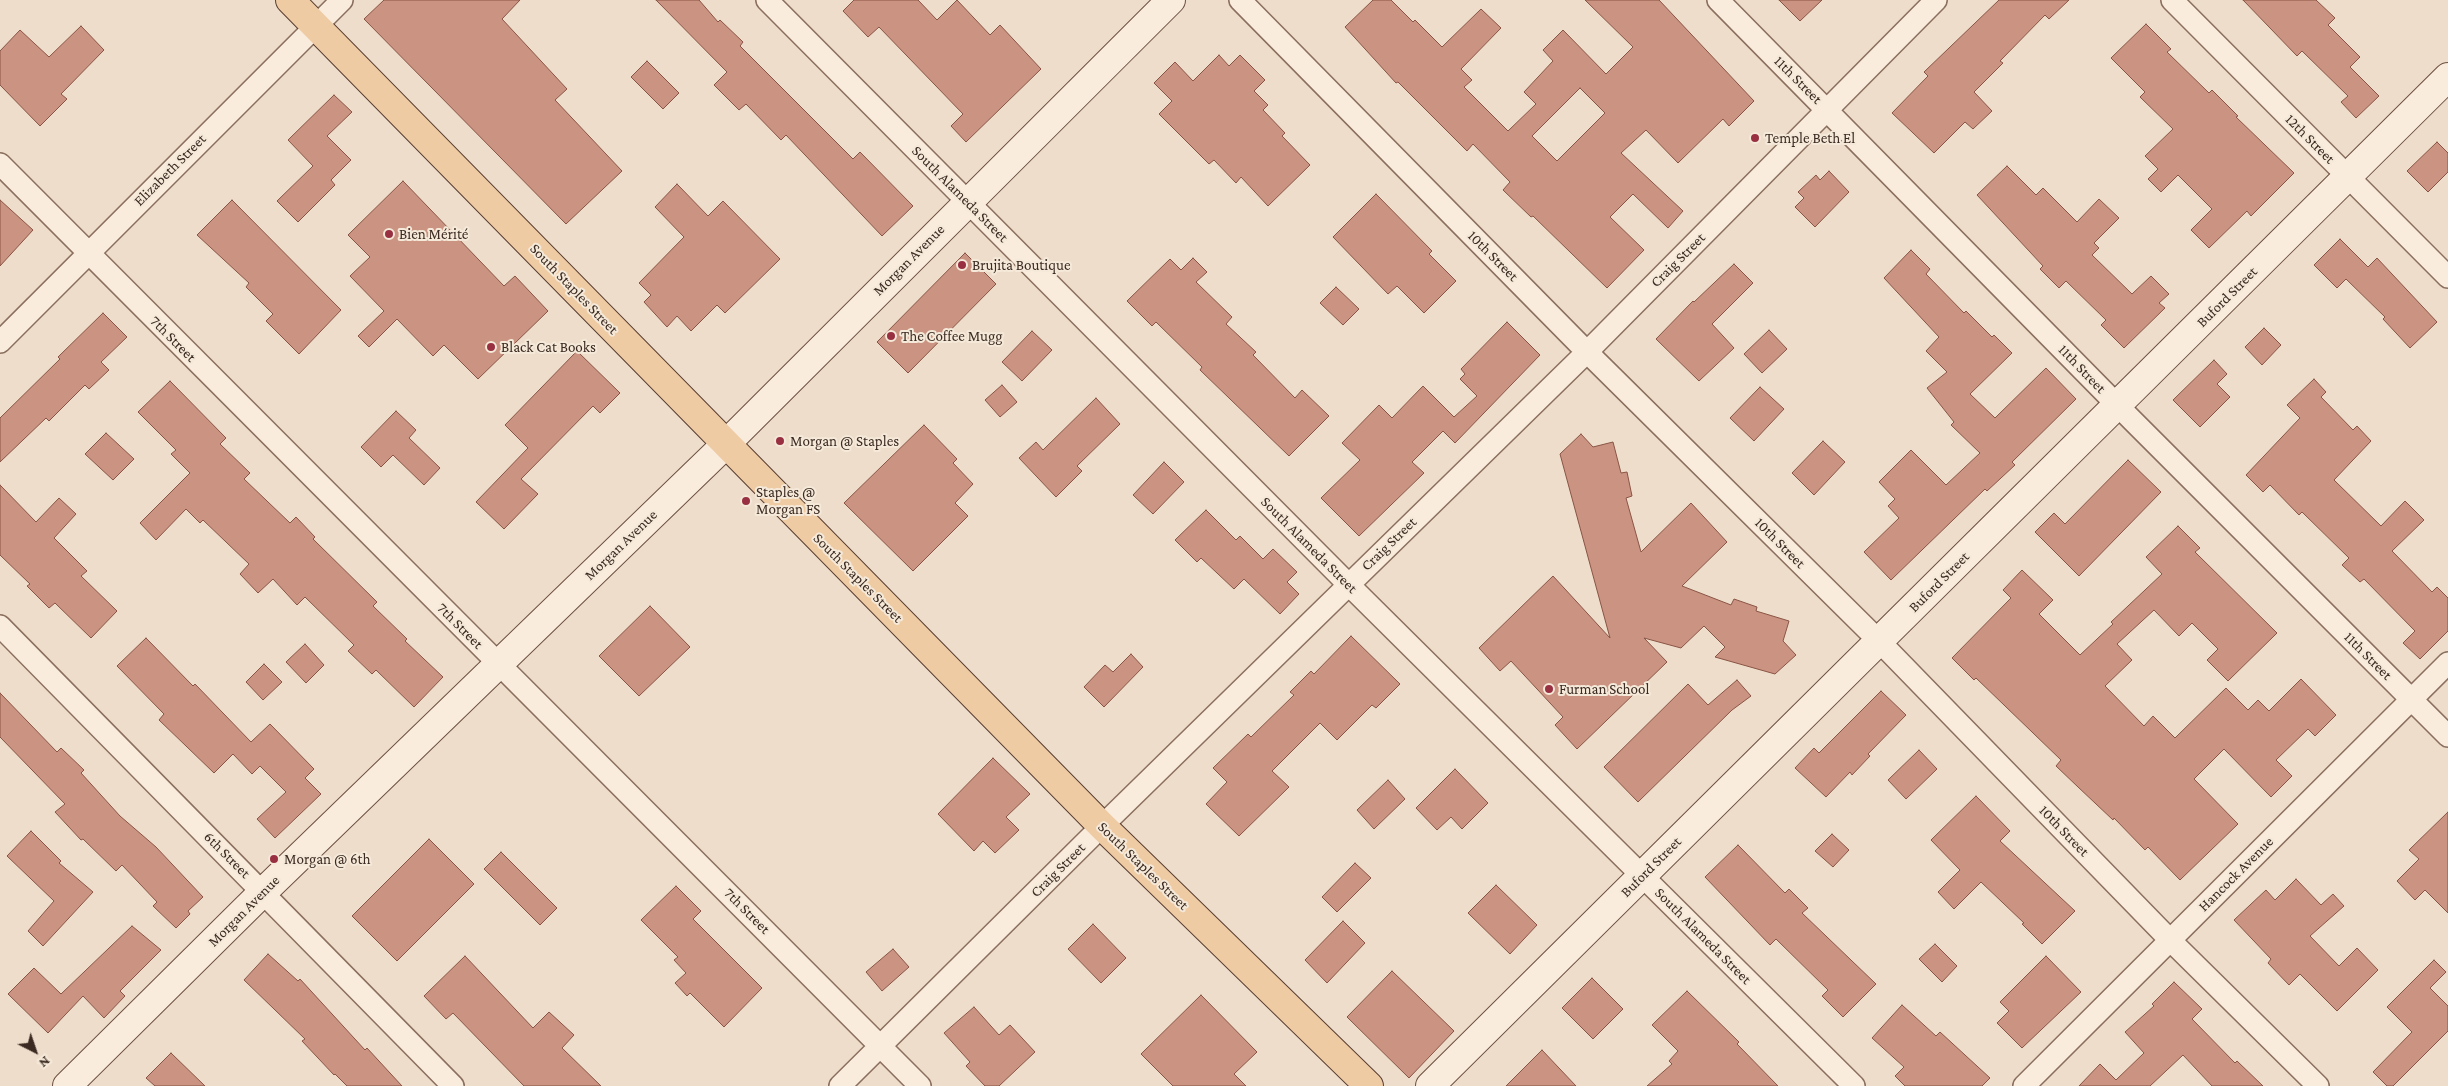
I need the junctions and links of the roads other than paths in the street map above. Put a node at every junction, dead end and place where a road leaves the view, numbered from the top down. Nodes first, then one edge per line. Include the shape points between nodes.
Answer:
1 (290, 0) edge
2 (342, 0) edge
3 (767, 0) edge
4 (1171, 0) edge
5 (1240, 0) edge
6 (1718, 0) edge
7 (1936, 0) edge
8 (2172, 0) edge
9 (316, 26) junction
10 (2448, 77) edge
11 (1827, 108) junction
12 (0, 164) edge
13 (2348, 177) junction
14 (968, 202) junction
15 (87, 253) junction
16 (2448, 277) edge
17 (0, 342) edge
18 (1587, 352) junction
19 (2118, 405) junction
20 (726, 444) junction
21 (1348, 584) junction
22 (0, 626) edge
23 (1879, 641) junction
24 (2448, 663) edge
25 (499, 665) junction
26 (2411, 700) junction
27 (2448, 736) edge
28 (1102, 826) junction
29 (1642, 876) junction
30 (263, 892) junction
31 (2170, 940) junction
32 (882, 1046) junction
33 (67, 1086) edge
34 (454, 1086) edge
35 (840, 1086) edge
36 (920, 1086) edge
37 (1369, 1086) edge
38 (1430, 1086) edge
39 (1854, 1086) edge
40 (2024, 1086) edge
41 (2318, 1086) edge

1 - 9 main road, South Staples Street
2 - 9 street, Elizabeth Street
3 - 14 street, South Alameda Street
4 - 14 main road, Morgan Avenue
5 - 18 street, 10th Street
6 - 11 street, 11th Street
7 - 11 street, Craig Street
8 - 13 street, 12th Street
9 - 15 street, Elizabeth Street
9 - 20 main road, South Staples Street
10 - 13 main road, Buford Street
11 - 18 street, Craig Street
11 - 19 street, 11th Street
12 - 15 street, 7th Street
13 - 16 street, 12th Street
13 - 19 main road, Buford Street
14 - 20 main road, Morgan Avenue
14 - 21 street, South Alameda Street
15 - 17 street, Elizabeth Street
15 - 25 street, 7th Street
18 - 21 street, Craig Street
18 - 23 street, 10th Street
19 - 23 main road, Buford Street
19 - 26 street, 11th Street
20 - 25 main road, Morgan Avenue
20 - 28 main road, South Staples Street
21 - 28 street, Craig Street
21 - 29 street, South Alameda Street
22 - 30 street, 6th Street
23 - 29 main road, Buford Street
23 - 31 street, 10th Street
24 - 26 street, Hancock Avenue
25 - 30 main road, Morgan Avenue
25 - 32 street, 7th Street
26 - 27 street, 11th Street
26 - 31 street, Hancock Avenue
28 - 32 street, Craig Street
28 - 37 main road, South Staples Street
29 - 38 main road, Buford Street
29 - 39 street, South Alameda Street
30 - 33 main road, Morgan Avenue
30 - 34 street, 6th Street
31 - 40 street, Hancock Avenue
31 - 41 street, 10th Street
32 - 35 street, Craig Street
32 - 36 street, 7th Street

